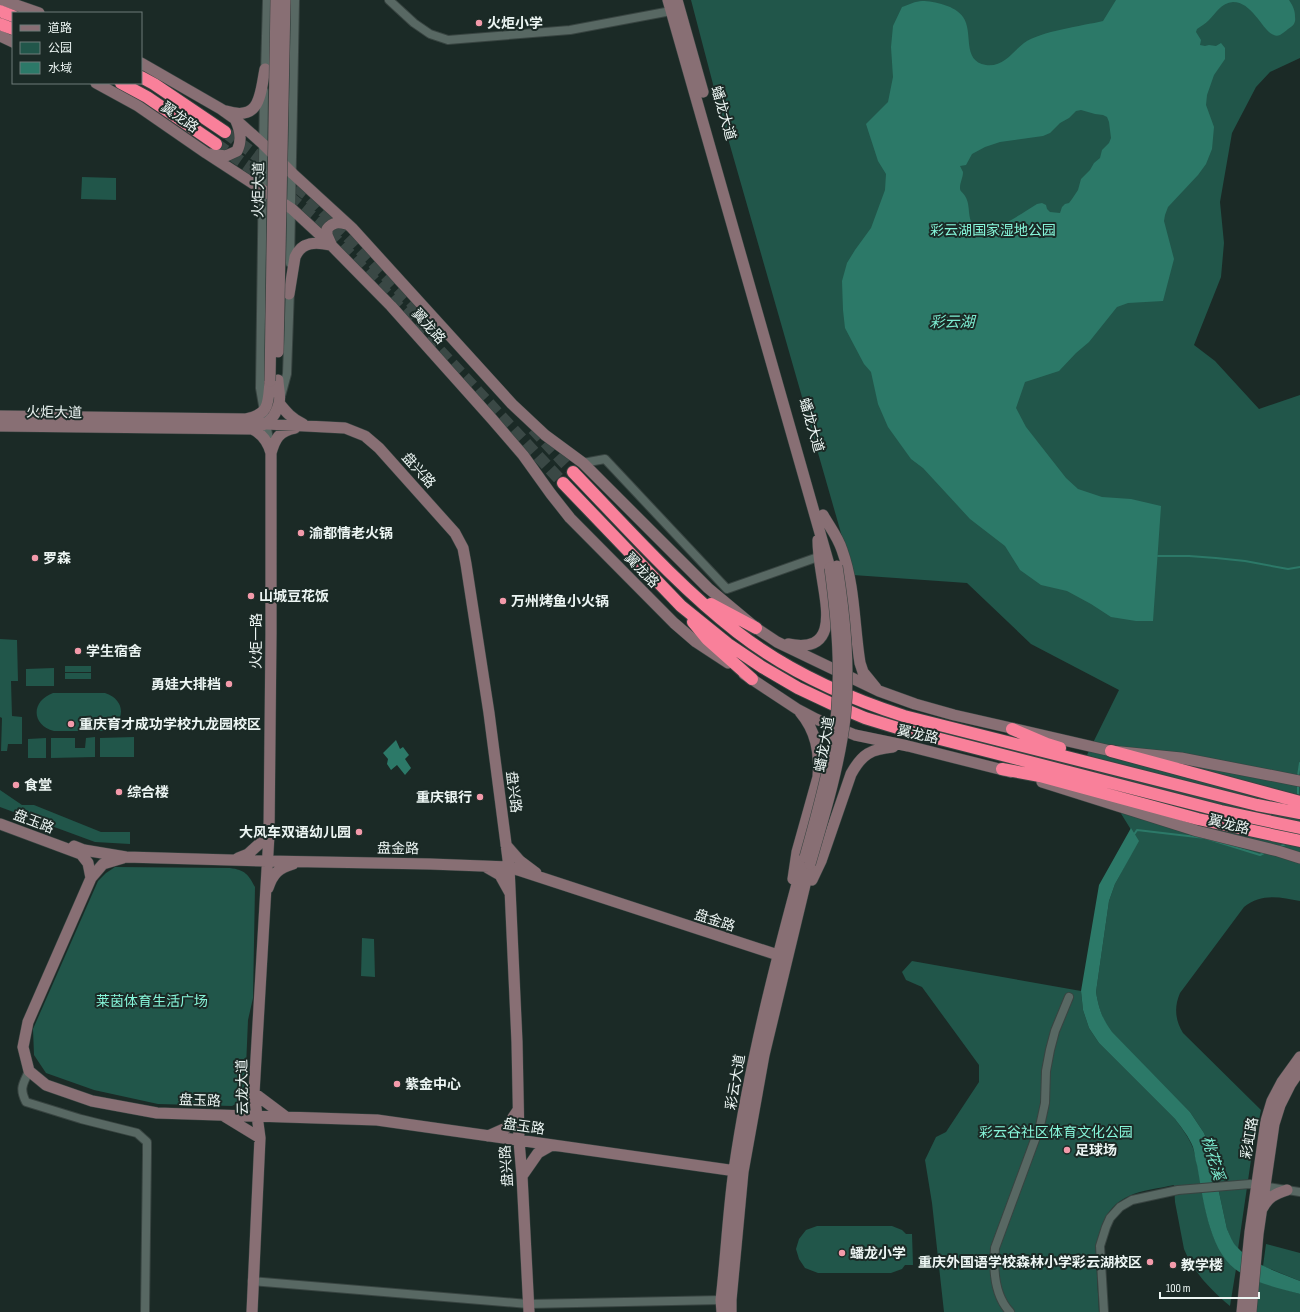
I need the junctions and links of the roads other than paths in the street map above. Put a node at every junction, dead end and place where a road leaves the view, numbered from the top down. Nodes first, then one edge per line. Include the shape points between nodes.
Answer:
1 (2, 0) edge
2 (267, 0) edge
3 (276, 0) edge
4 (285, 0) edge
5 (295, 0) edge
6 (389, 0) edge
7 (668, 0) edge
8 (677, 0) edge
9 (0, 11) edge
10 (671, 11) junction
11 (36, 12) edge
12 (12, 16) edge
13 (0, 24) edge
14 (12, 29) edge
15 (0, 36) edge
16 (12, 42) edge
17 (142, 64) edge
18 (265, 69) junction
19 (142, 78) edge
20 (98, 84) edge
21 (123, 84) edge
22 (221, 109) junction
23 (235, 119) junction
24 (225, 132) tunnel mouth
25 (216, 144) tunnel mouth
26 (262, 144) junction
27 (206, 153) junction
28 (293, 174) junction
29 (262, 189) junction
30 (292, 209) junction
31 (346, 224) junction
32 (331, 244) junction
33 (290, 294) junction
34 (274, 381) junction
35 (279, 403) junction
36 (264, 411) junction
37 (0, 416) edge
38 (245, 419) junction
39 (267, 424) junction
40 (0, 426) edge
41 (305, 426) junction
42 (252, 429) junction
43 (271, 453) junction
44 (583, 463) junction
45 (573, 472) tunnel mouth
46 (563, 483) tunnel mouth
47 (820, 517) junction
48 (818, 557) junction
49 (691, 594) junction
50 (681, 606) junction
51 (756, 628) junction
52 (777, 642) junction
53 (752, 679) junction
54 (879, 691) junction
55 (797, 709) junction
56 (1012, 729) junction
57 (908, 746) junction
58 (1046, 748) junction
59 (1111, 751) junction
60 (1002, 769) joint
61 (1039, 774) junction
62 (1300, 781) edge
63 (1094, 792) junction
64 (1300, 802) edge
65 (1221, 811) junction
66 (1300, 813) edge
67 (0, 819) edge
68 (0, 824) edge
69 (1300, 828) edge
70 (269, 835) junction
71 (1300, 841) edge
72 (506, 844) junction
73 (126, 857) junction
74 (1300, 858) edge
75 (232, 860) junction
76 (267, 861) junction
77 (303, 862) junction
78 (807, 863) junction
79 (484, 866) junction
80 (509, 867) junction
81 (91, 878) junction
82 (543, 878) junction
83 (511, 896) junction
84 (265, 898) junction
85 (802, 900) junction
86 (791, 906) junction
87 (782, 957) junction
88 (1069, 997) dead end
89 (1300, 1057) edge
90 (1300, 1070) edge
91 (29, 1071) junction
92 (254, 1093) junction
93 (518, 1110) junction
94 (223, 1115) junction
95 (257, 1116) junction
96 (286, 1117) junction
97 (488, 1136) junction
98 (260, 1138) junction
99 (519, 1140) junction
100 (552, 1145) junction
101 (738, 1171) junction
102 (522, 1176) junction
103 (1257, 1185) junction
104 (1287, 1190) junction
105 (1300, 1192) edge
106 (1261, 1212) junction
107 (1254, 1233) junction
108 (252, 1280) junction
109 (721, 1300) junction
110 (528, 1308) edge
111 (145, 1312) edge
112 (252, 1312) edge
113 (722, 1312) edge
114 (731, 1312) edge
115 (1010, 1312) edge
116 (1104, 1312) edge
117 (1242, 1312) edge
118 (1251, 1312) edge

1 - 11 main road
2 - 18 street
3 - 34 main road, 火炬大道, bridge
4 - 34 main road, 火炬大道, bridge
5 - 28 street
6 - 10 street via 430,34 448,40 570,30
7 - 10 main road, 蟠龙大道
8 - 47 main road, 蟠龙大道
9 - 12 highway
10 - 47 main road, 蟠龙大道
13 - 14 highway
15 - 16 main road
17 - 22 main road, 翼龙路
18 - 22 main road via 259,97 253,109 242,114
18 - 26 street
19 - 24 highway, 翼龙路
20 - 27 main road, 翼龙路 via 138,106
21 - 25 highway, 翼龙路 via 147,97
22 - 23 main road, 翼龙路
23 - 26 main road, 翼龙路
23 - 27 main road via 240,134 237,151 226,156
26 - 28 main road, 翼龙路
26 - 29 street
27 - 29 main road, 翼龙路
28 - 30 street
28 - 31 main road, 翼龙路
29 - 30 main road, 翼龙路
29 - 36 street via 260,388
30 - 32 main road, 翼龙路
30 - 33 street
31 - 32 main road via 334,223 327,229
31 - 44 main road, 翼龙路 via 512,404 545,435
32 - 33 main road via 306,244 297,251
32 - 53 main road, 翼龙路 via 391,306 492,419 570,518 674,623 696,642
33 - 35 street via 287,374
34 - 35 main road
34 - 36 main road
35 - 39 main road
35 - 41 main road via 296,421
36 - 38 main road
36 - 39 street
37 - 38 main road, 火炬大道
38 - 39 main road, 盘兴路
39 - 41 main road, 盘兴路
39 - 42 main road, 火炬大道
39 - 43 street
40 - 42 main road, 火炬大道
41 - 43 main road via 282,432 274,442
41 - 72 main road, 盘兴路 via 346,428 365,436 429,503 455,533 463,548 489,713
42 - 43 main road, 火炬一路 via 263,436
43 - 70 main road, 火炬一路
44 - 48 street via 605,459 727,589
44 - 51 main road, 翼龙路 via 708,588
45 - 49 highway, 翼龙路
46 - 50 highway, 翼龙路
47 - 48 main road
47 - 54 main road via 838,541 845,559 860,663
47 - 78 main road, 蟠龙大道, bridge via 845,618 845,718 828,804
48 - 52 main road via 827,613 826,628 818,641 804,646
49 - 51 highway
49 - 58 highway, 翼龙路 via 738,633 804,675 835,691 904,716
50 - 53 highway via 700,632
50 - 61 highway, 翼龙路 via 728,644 762,667 832,704 865,718
51 - 52 main road, 翼龙路
52 - 54 main road, 翼龙路
53 - 55 main road, 翼龙路
54 - 56 main road, 翼龙路 via 915,704
55 - 57 main road, 翼龙路 via 855,735
55 - 86 main road via 811,729 819,765 794,866
56 - 58 highway
56 - 59 main road, 翼龙路
57 - 60 main road, 翼龙路
57 - 85 main road via 875,749 867,753 856,765 821,861
58 - 66 highway, 翼龙路 via 1257,805
59 - 62 main road, 翼龙路 via 1181,758
59 - 64 highway
60 - 61 highway
61 - 63 highway
61 - 65 highway, 翼龙路
61 - 74 main road, 翼龙路 via 1197,831
63 - 65 highway
63 - 71 highway via 1198,819
65 - 69 highway, 翼龙路
67 - 73 main road, 盘金路 via 84,850
68 - 81 main road, 盘玉路 via 81,854 88,863
70 - 75 main road via 248,854
70 - 76 main road, 火炬一路
72 - 80 main road, 盘兴路
72 - 82 main road via 520,861
73 - 75 main road, 盘金路
73 - 81 main road via 103,864
75 - 76 main road, 盘金路
76 - 77 main road, 盘金路
76 - 84 main road, 云龙大道
77 - 79 main road, 盘金路
77 - 84 main road via 282,867 272,878
78 - 85 main road, 彩云大道
78 - 86 main road, 彩云大道
79 - 80 main road, 盘金路
79 - 83 main road via 500,876
80 - 82 main road, 盘金路
80 - 83 main road, 盘兴路
81 - 91 main road via 28,1022 23,1047
82 - 87 main road, 盘金路
83 - 93 main road, 盘兴路
84 - 92 main road, 云龙大道
85 - 87 main road, 彩云大道
86 - 87 main road, 彩云大道
87 - 101 main road, 彩云大道 via 754,1057
88 - 115 street via 1050,1050 1040,1126 995,1248 995,1280 1000,1296
89 - 103 main road, 彩虹路 via 1272,1100 1266,1121
90 - 103 main road, 彩虹路 via 1290,1084 1278,1111
91 - 94 main road, 盘玉路 via 46,1085 92,1100 157,1113
91 - 111 street via 22,1093 26,1102 81,1120 137,1133 147,1142
92 - 95 main road, 云龙大道
92 - 96 main road
93 - 97 main road via 506,1128
93 - 99 main road, 盘兴路
94 - 95 main road, 盘玉路
94 - 98 main road
95 - 96 main road, 盘玉路
95 - 98 main road, 云龙大道
96 - 97 main road, 盘玉路 via 377,1120
97 - 99 main road, 盘玉路
98 - 108 main road, 云龙大道
99 - 100 main road, 盘玉路
99 - 102 main road, 盘兴路
100 - 101 main road, 盘玉路
100 - 102 main road via 538,1153
101 - 109 main road, 彩云大道
101 - 114 main road, 彩云大道
102 - 110 main road, 盘兴路
103 - 104 street
103 - 106 main road, 彩虹路
103 - 107 main road, 彩虹路
103 - 116 street via 1178,1190 1132,1200 1120,1207 1110,1218 1100,1246
104 - 105 street
104 - 106 main road via 1269,1198
106 - 107 main road, 彩虹路
107 - 117 main road
107 - 118 main road
108 - 110 street
108 - 112 main road, 云龙大道
109 - 110 street
109 - 113 main road, 彩云大道

